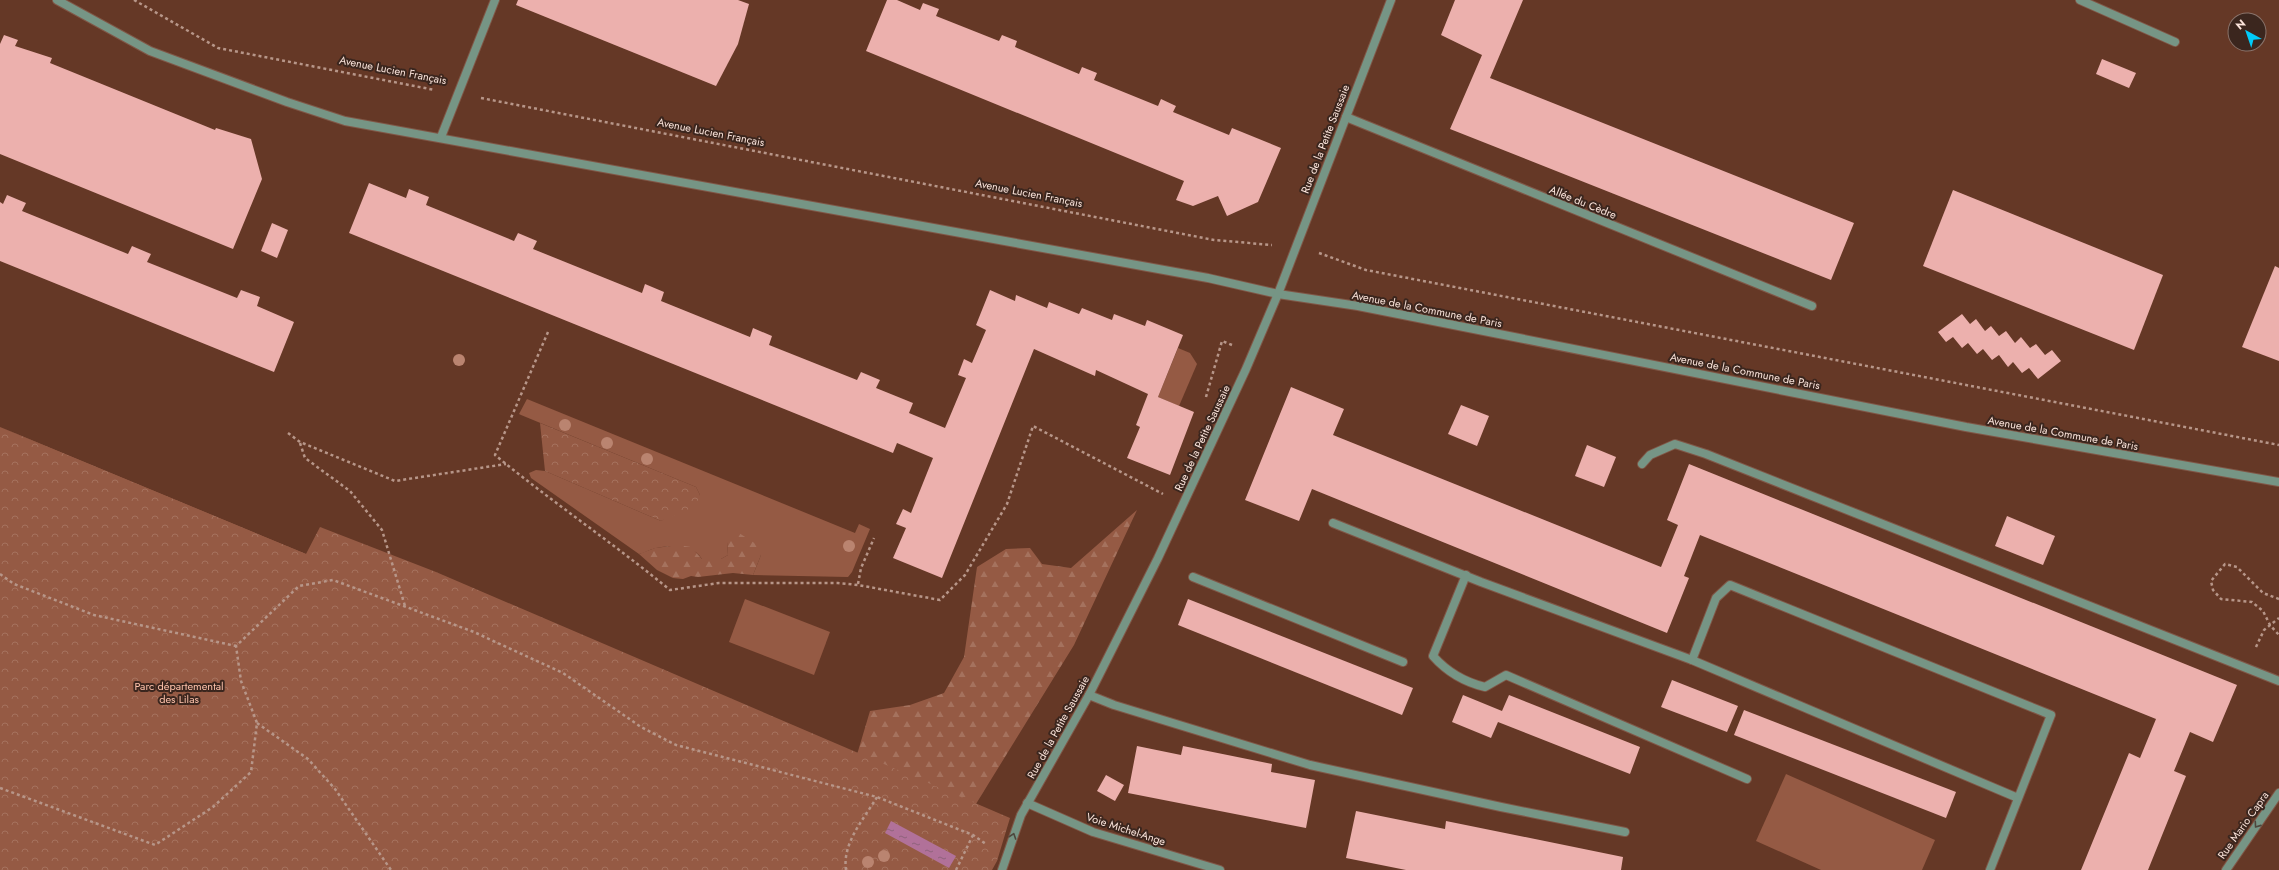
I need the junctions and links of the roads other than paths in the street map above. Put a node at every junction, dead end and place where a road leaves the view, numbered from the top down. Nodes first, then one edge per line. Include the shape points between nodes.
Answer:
1 (57, 0) edge
2 (495, 0) edge
3 (1391, 0) edge
4 (2080, 0) edge
5 (2175, 42) dead end
6 (1346, 117) junction
7 (441, 137) junction
8 (1278, 294) junction
9 (1812, 306) dead end
10 (1642, 464) dead end
11 (2279, 482) edge
12 (1334, 523) dead end
13 (1466, 575) junction
14 (1193, 577) dead end
15 (1692, 660) junction
16 (1403, 662) dead end
17 (2279, 681) edge
18 (1089, 695) junction
19 (1747, 780) dead end
20 (2279, 793) edge
21 (2018, 798) junction
22 (1027, 803) junction
23 (1625, 832) dead end
24 (1002, 870) edge
25 (1220, 870) edge
26 (1990, 870) edge
27 (2226, 870) edge

1 - 7 street via 150,51 287,102 345,121
2 - 7 street
3 - 6 street, Rue de la Petite Saussaie
4 - 5 street
6 - 8 street, Rue de la Petite Saussaie
6 - 9 street, Allée du Cèdre
7 - 8 street, Avenue de la Commune de Paris via 1208,278
8 - 11 street, Avenue de la Commune de Paris via 1358,306 1966,427
8 - 18 street, Rue de la Petite Saussaie via 1158,558
10 - 17 street via 1650,454 1675,444 1706,454
12 - 13 street
13 - 15 street
13 - 19 street via 1433,656 1444,669 1466,682 1485,688 1506,675
14 - 16 street
15 - 21 street
15 - 21 street via 1716,598 1730,585 2051,714
18 - 22 street, Rue de la Petite Saussaie
18 - 23 street via 1310,765 1501,808
20 -> 27 street, Rue Mario Capra
21 - 26 street
24 -> 22 street, Rue de la Petite Saussaie
22 - 25 street, Voie Michel-Ange via 1094,832

